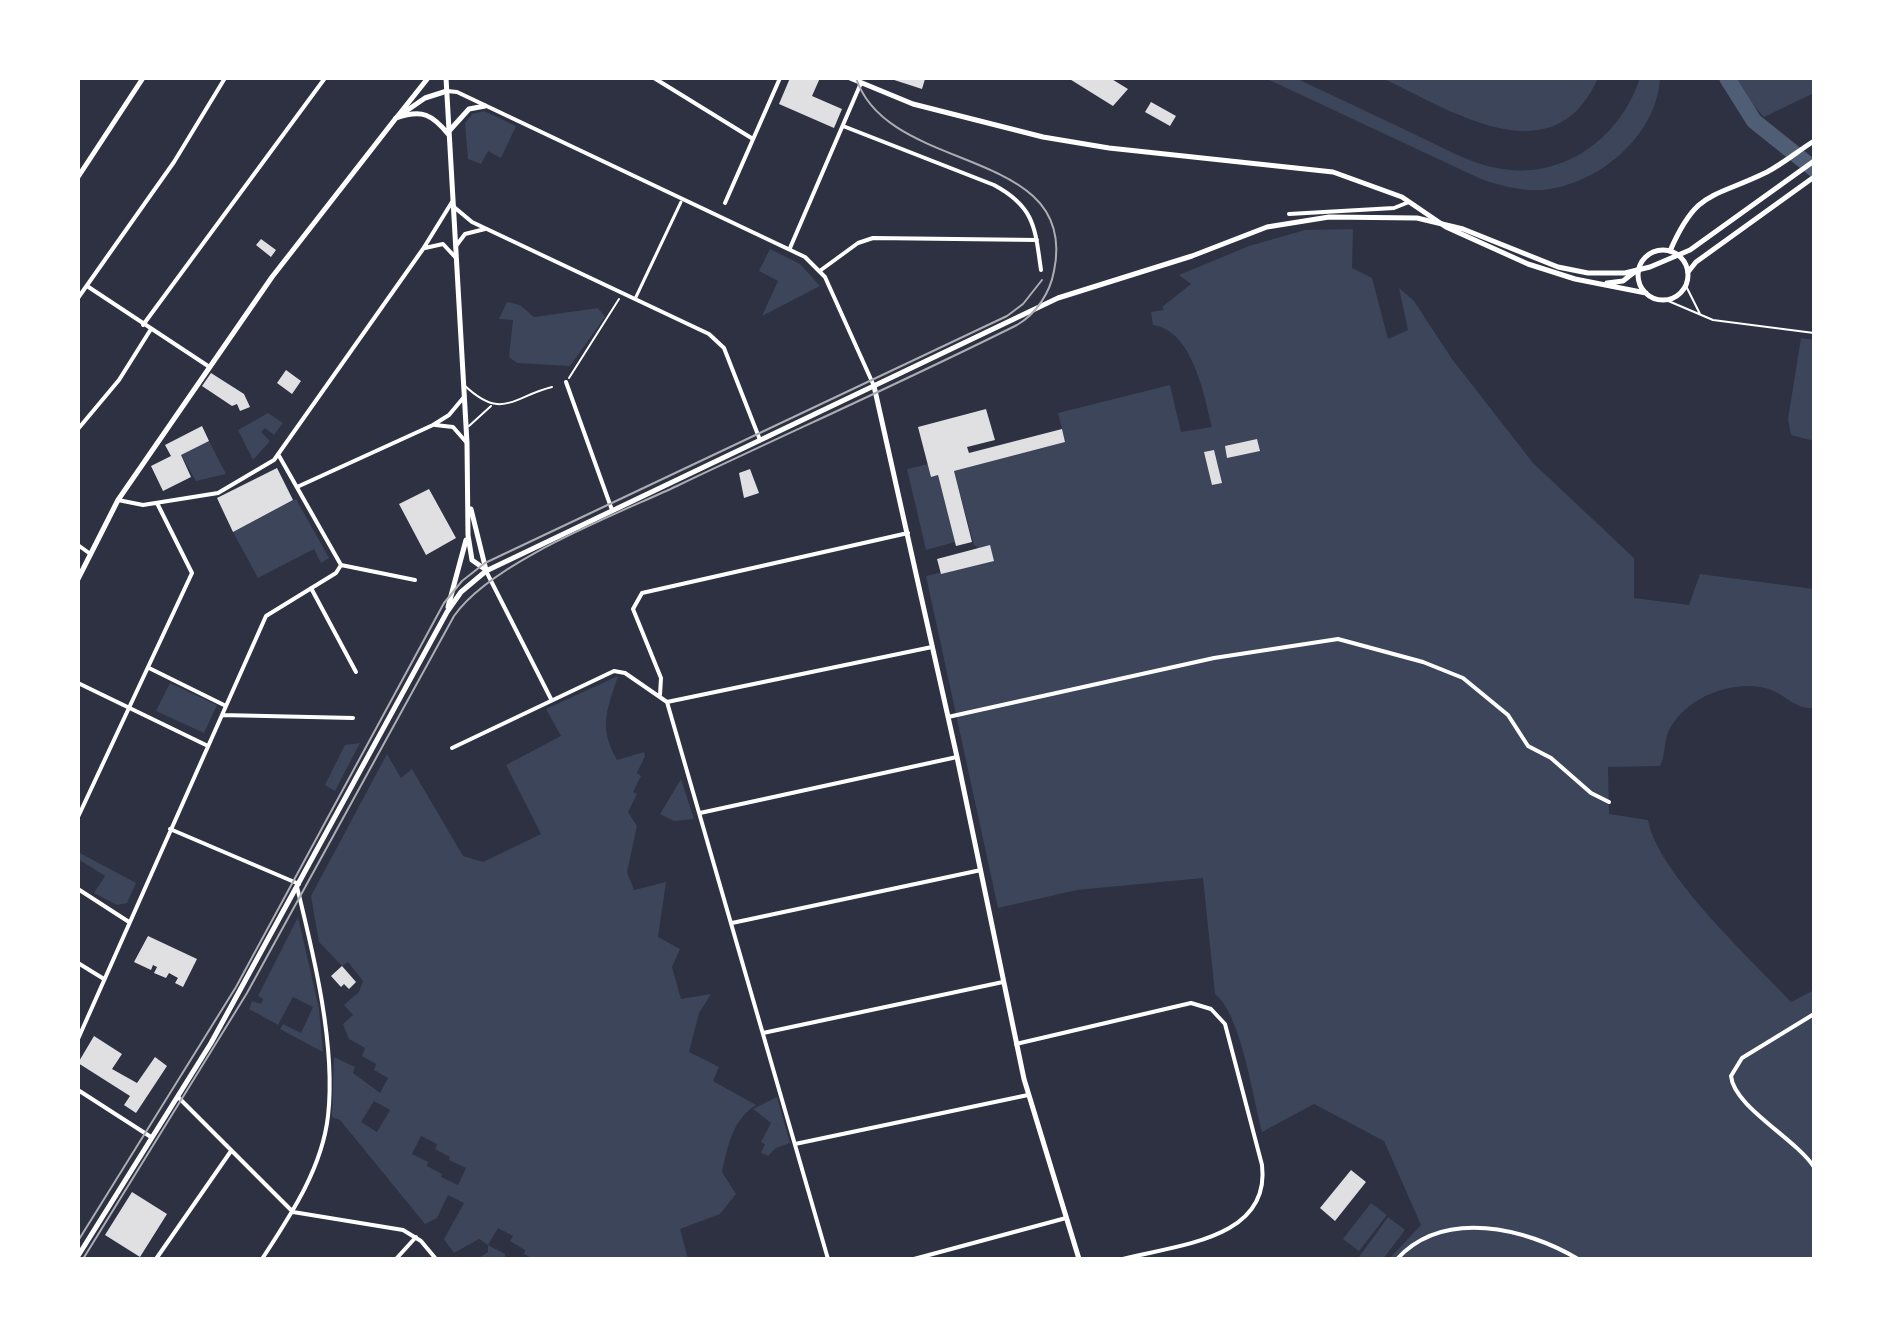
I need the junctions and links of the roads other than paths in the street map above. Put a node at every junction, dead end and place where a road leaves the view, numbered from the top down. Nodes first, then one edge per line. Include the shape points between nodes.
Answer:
1 (143, 78) edge
2 (225, 78) edge
3 (325, 78) edge
4 (428, 78) edge
5 (446, 78) edge
6 (654, 78) edge
7 (780, 78) edge
8 (850, 78) edge
9 (861, 83) junction
10 (447, 91) junction
11 (485, 106) junction
12 (396, 118) junction
13 (843, 126) junction
14 (449, 134) junction
15 (753, 139) junction
16 (1814, 141) edge
17 (1814, 161) edge
18 (78, 177) edge
19 (1814, 177) edge
20 (681, 202) dead end
21 (1409, 202) junction
22 (453, 203) junction
23 (725, 203) dead end
24 (1289, 214) dead end
25 (487, 229) junction
26 (1037, 240) junction
27 (456, 247) junction
28 (790, 248) junction
29 (423, 249) junction
30 (1670, 251) junction
31 (456, 258) junction
32 (1639, 268) junction
33 (820, 270) junction
34 (1041, 270) dead end
35 (1688, 272) junction
36 (1594, 283) junction
37 (86, 286) junction
38 (1686, 286) junction
39 (1646, 293) junction
40 (78, 298) edge
41 (635, 299) junction
42 (1666, 300) junction
43 (1701, 315) junction
44 (143, 325) junction
45 (151, 329) junction
46 (1814, 333) edge
47 (208, 366) junction
48 (566, 382) road end
49 (463, 385) junction
50 (874, 386) junction
51 (552, 387) dead end
52 (464, 397) junction
53 (493, 405) junction
54 (433, 425) junction
55 (78, 429) edge
56 (466, 430) junction
57 (760, 440) junction
58 (467, 443) junction
59 (278, 454) junction
60 (297, 487) junction
61 (118, 500) junction
62 (157, 503) junction
63 (470, 503) junction
64 (612, 510) junction
65 (908, 533) junction
66 (468, 535) junction
67 (78, 545) edge
68 (89, 553) junction
69 (341, 565) junction
70 (486, 571) junction
71 (78, 579) edge
72 (415, 580) dead end
73 (311, 588) junction
74 (447, 612) junction
75 (932, 647) junction
76 (149, 667) junction
77 (356, 672) dead end
78 (78, 683) edge
79 (660, 695) junction
80 (551, 699) junction
81 (667, 702) junction
82 (226, 706) junction
83 (129, 708) junction
84 (222, 715) junction
85 (948, 717) junction
86 (353, 718) dead end
87 (208, 746) junction
88 (452, 748) dead end
89 (957, 757) junction
90 (1609, 802) dead end
91 (700, 813) junction
92 (78, 817) edge
93 (170, 829) junction
94 (981, 870) junction
95 (298, 886) junction
96 (78, 889) edge
97 (129, 922) junction
98 (732, 923) junction
99 (78, 963) edge
100 (104, 979) junction
101 (1003, 982) junction
102 (1814, 1014) edge
103 (763, 1033) junction
104 (78, 1039) edge
105 (1016, 1044) junction
106 (78, 1090) edge
107 (1028, 1095) junction
108 (178, 1097) junction
109 (151, 1137) junction
110 (795, 1144) junction
111 (231, 1151) junction
112 (1814, 1167) edge
113 (293, 1212) junction
114 (1068, 1217) junction
115 (416, 1237) junction
116 (78, 1256) edge
117 (156, 1259) edge
118 (262, 1259) edge
119 (396, 1259) edge
120 (436, 1259) edge
121 (828, 1259) edge
122 (914, 1259) edge
123 (1079, 1259) edge
124 (1123, 1259) edge
125 (1397, 1259) edge
126 (1578, 1259) edge

1 - 18 main road
2 - 37 street via 174,162
3 - 44 street
4 - 12 main road
5 - 10 main road
6 - 15 street
7 - 15 street
8 - 9 main road
9 - 13 street
9 - 21 main road via 913,104 1043,137 1318,169
10 - 11 street
10 - 12 main road via 425,98
10 - 14 main road
11 - 14 main road via 469,109
11 - 28 street
12 - 14 main road via 427,114
12 - 47 main road
13 - 26 street via 1007,192 1032,218
13 - 28 street
14 - 22 main road
15 - 23 street
16 - 30 main road via 1765,172 1714,193 1687,216
17 - 50 main road via 1690,250 1625,273 1558,267 1454,226 1405,217 1292,221 1069,293
19 - 35 main road
20 - 41 street
21 - 24 street via 1394,208
21 - 36 main road via 1506,255
22 - 25 street
22 - 27 main road
22 - 29 street
25 - 27 street via 465,234
25 - 41 street
26 - 33 street via 873,238
26 - 34 street
27 - 31 main road
28 - 33 street
29 - 31 street via 443,244
29 - 59 street
30 - 32 main road via 1653,252
30 - 35 main road via 1683,260
31 - 49 main road
32 - 36 main road via 1623,281
32 - 39 main road
33 - 50 street
35 - 38 main road
36 - 39 main road
37 - 40 street
37 - 44 street
38 - 42 main road
38 - 43 lane
39 - 42 main road
41 - 57 street via 703,330 721,345
42 - 43 lane
43 - 46 lane
44 - 45 street
45 - 47 street
45 - 55 street via 119,380
47 - 61 main road
48 - 64 street
49 - 52 main road
49 - 53 lane
50 - 57 main road
50 - 65 main road
51 - 53 lane via 515,403
52 - 54 street
52 - 56 main road
53 - 56 lane
54 - 58 street via 453,427
54 - 60 street
56 - 58 main road
57 - 64 main road
58 - 63 main road
59 - 60 street
59 - 62 street via 225,490
60 - 69 street
61 - 62 street
61 - 68 main road
62 - 76 street via 191,568
63 - 66 main road
63 - 70 main road
64 - 70 main road
65 - 75 main road
65 - 79 street via 642,593 633,609 661,678
66 - 70 main road via 472,560
66 - 74 main road
67 - 68 street
68 - 71 main road
69 - 72 street
69 - 73 street
70 - 74 main road
70 - 80 street
73 - 77 street
73 - 82 street via 271,610
74 - 95 main road
75 - 81 street
75 - 85 main road
76 - 82 street
76 - 83 street
78 - 83 street
79 - 80 street via 614,671
79 - 81 street
80 - 88 street
81 - 91 street
82 - 84 street
83 - 87 street
83 - 92 street
84 - 86 street
84 - 87 street
85 - 89 main road
85 - 90 street via 1174,666 1332,638 1463,678 1508,715 1528,746
87 - 93 street
89 - 91 street
89 - 94 main road
91 - 98 street
93 - 95 street
93 - 97 street
94 - 98 street
94 - 101 main road
95 - 108 main road
95 - 113 street via 321,1006 328,1115 311,1176
96 - 97 street
97 - 100 street
98 - 103 street
99 - 100 street
100 - 104 street
101 - 103 street
101 - 105 main road
102 - 112 street via 1742,1058 1731,1076 1739,1096 1799,1147
103 - 110 street
105 - 107 main road
105 - 124 street via 1191,1003 1211,1009 1225,1024 1262,1165 1256,1206 1241,1222 1218,1233
106 - 109 street
107 - 110 street
107 - 114 main road
108 - 109 main road
108 - 111 street
109 - 116 main road
110 - 121 street
111 - 113 street
111 - 117 street
113 - 115 street via 403,1230
113 - 118 street
114 - 122 street
114 - 123 main road
115 - 119 street
115 - 120 street
125 - 126 street via 1428,1238 1473,1227 1528,1236

